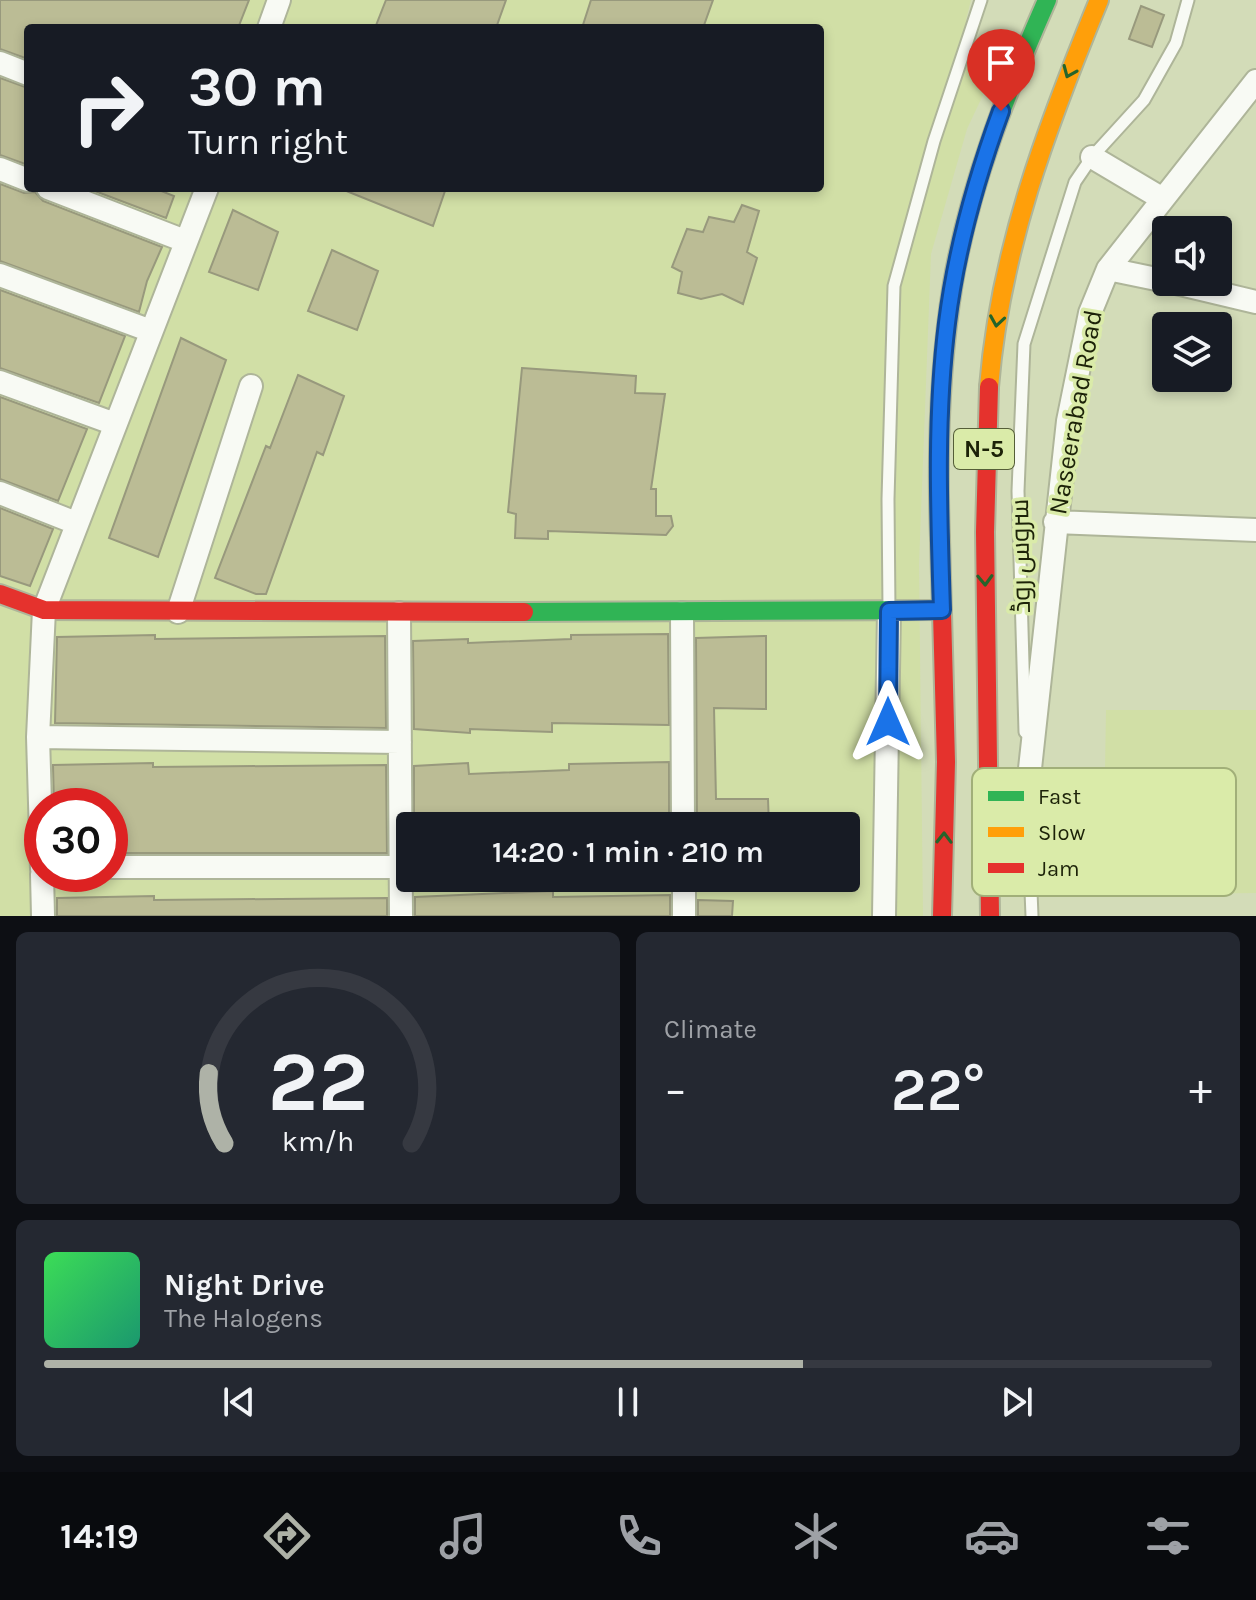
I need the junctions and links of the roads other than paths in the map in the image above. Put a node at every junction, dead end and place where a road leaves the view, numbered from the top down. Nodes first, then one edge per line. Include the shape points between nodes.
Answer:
1 (279, 0) edge
2 (981, 0) edge
3 (1046, 0) edge
4 (1099, 0) edge
5 (1188, 0) edge
6 (270, 24) edge
7 (0, 63) edge
8 (24, 72) edge
9 (1256, 81) edge
10 (1092, 157) junction
11 (0, 169) edge
12 (24, 178) edge
13 (58, 192) edge
14 (205, 192) edge
15 (1161, 198) junction
16 (185, 241) junction
17 (1108, 269) junction
18 (0, 275) edge
19 (1152, 278) edge
20 (1231, 296) edge
21 (1256, 302) edge
22 (151, 331) junction
23 (0, 382) edge
24 (251, 386) dead end
25 (115, 424) junction
26 (0, 493) edge
27 (1055, 522) junction
28 (76, 523) junction
29 (1256, 530) edge
30 (0, 594) edge
31 (44, 610) junction
32 (942, 610) junction
33 (889, 611) junction
34 (178, 612) junction
35 (399, 613) junction
36 (682, 613) junction
37 (38, 737) junction
38 (400, 742) junction
39 (987, 768) edge
40 (1026, 768) edge
41 (1030, 768) edge
42 (40, 788) edge
43 (403, 812) edge
44 (683, 812) edge
45 (128, 867) edge
46 (396, 867) edge
47 (42, 892) edge
48 (403, 892) edge
49 (684, 892) edge
50 (990, 896) edge
51 (1031, 896) edge
52 (43, 916) edge
53 (401, 916) edge
54 (684, 916) edge
55 (884, 916) edge
56 (942, 916) edge
57 (990, 916) edge
58 (1032, 916) edge

1 - 6 street
2 - 33 lane via 894,286
3 - 32 main road, N-5 via 992,134 959,251 941,392
4 -> 39 main road, N-5 via 1053,112 1004,274 989,376 982,486
5 - 10 lane, سروس روڈ via 1176,43 1144,100
7 - 8 street
9 - 15 street, Naseerabad Road
10 - 15 street
10 - 40 lane, سروس روڈ via 1075,182 1024,344 1018,491
11 - 12 street
13 - 16 street
14 - 16 street
15 - 17 street, Naseerabad Road
16 - 22 street
17 - 19 street
17 - 27 street, Naseerabad Road via 1090,313
18 - 22 street
20 - 21 street
22 - 25 street
23 - 25 street
24 - 34 street
25 - 28 street
26 - 28 street
27 - 29 street
27 - 41 street, Naseerabad Road
28 - 31 street
30 - 31 main road
31 - 34 main road
31 - 37 street
32 - 33 main road
56 -> 32 main road, N-5
33 - 36 main road
33 - 55 street
34 - 35 main road
35 - 36 main road
35 - 38 street
36 - 44 street
37 - 38 street
37 - 42 street
38 - 43 street
45 - 46 street
47 - 52 street
48 - 53 street
49 - 54 street
50 -> 57 main road, N-5
51 - 58 lane, سروس روڈ

